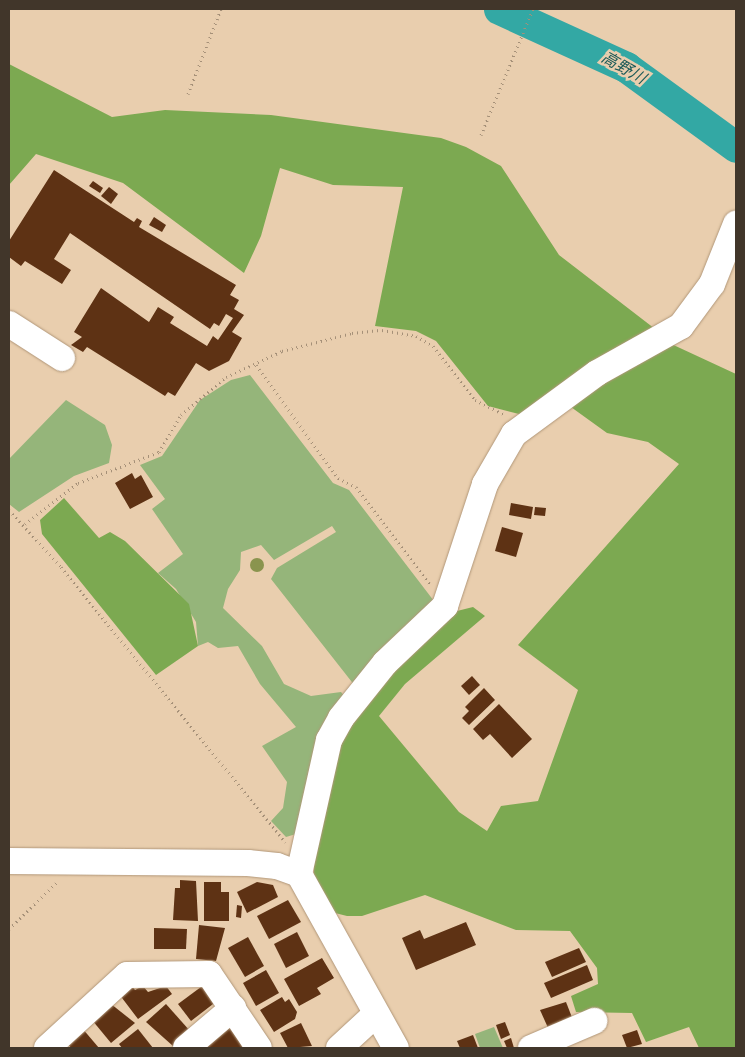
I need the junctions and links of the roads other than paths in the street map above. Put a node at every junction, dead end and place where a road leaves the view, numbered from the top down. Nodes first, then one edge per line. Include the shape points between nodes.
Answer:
1 (736, 224) edge
2 (9, 324) edge
3 (62, 358) dead end
4 (9, 861) edge
5 (300, 868) junction
6 (233, 1008) junction
7 (376, 1014) junction
8 (594, 1021) dead end
9 (47, 1048) edge
10 (186, 1048) edge
11 (259, 1048) edge
12 (339, 1048) edge
13 (396, 1048) edge
14 (531, 1048) edge

1 - 5 street via 712,284 681,326 597,373 526,421 485,484 445,606 385,663 340,718 330,740
2 - 3 street
4 - 5 street via 248,863
5 - 7 street
6 - 9 street via 209,974 127,975
6 - 10 street
6 - 11 street
7 - 12 street
7 - 13 street
8 - 14 street

